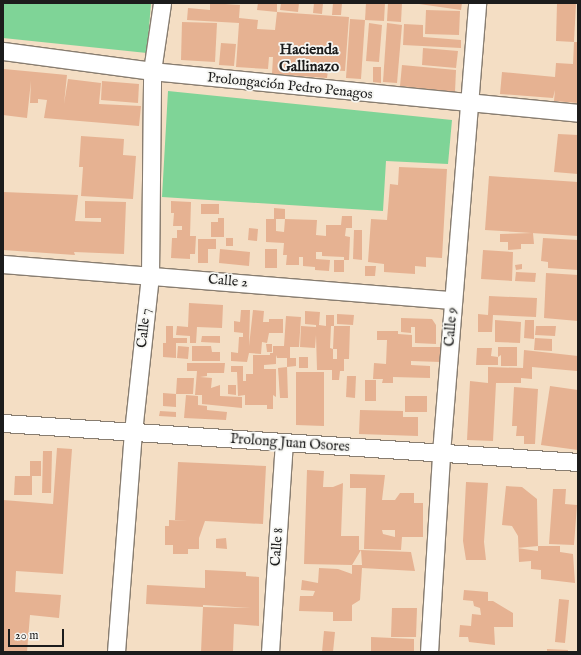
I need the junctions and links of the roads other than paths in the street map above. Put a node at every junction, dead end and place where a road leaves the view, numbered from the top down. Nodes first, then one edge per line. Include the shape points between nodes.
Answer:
1 (162, 3) edge
2 (477, 3) edge
3 (3, 51) edge
4 (152, 71) junction
5 (469, 104) junction
6 (578, 114) edge
7 (3, 264) edge
8 (150, 275) junction
9 (453, 300) junction
10 (3, 423) edge
11 (133, 432) junction
12 (284, 442) junction
13 (440, 453) junction
14 (578, 462) edge
15 (116, 652) edge
16 (270, 652) edge
17 (429, 652) edge

1 - 4 street, Calle 7
2 - 5 street, Calle 9
3 - 4 street, Prolongación Pedro Penagos
4 - 5 street, Prolongación Pedro Penagos
4 - 8 street, Calle 7
5 - 6 street, Prolongación Pedro Penagos
5 - 9 street, Calle 9
7 - 8 street, Calle 2
8 - 9 street, Calle 2
8 - 11 street, Calle 7
9 - 13 street, Calle 9
10 - 11 street, Prolong Juan Osores
11 - 12 street, Prolong Juan Osores
11 - 15 street, Calle 7
12 - 13 street, Prolong Juan Osores
12 - 16 street, Calle 8
13 - 14 street, Prolong Juan Osores
13 - 17 street, Calle 9

